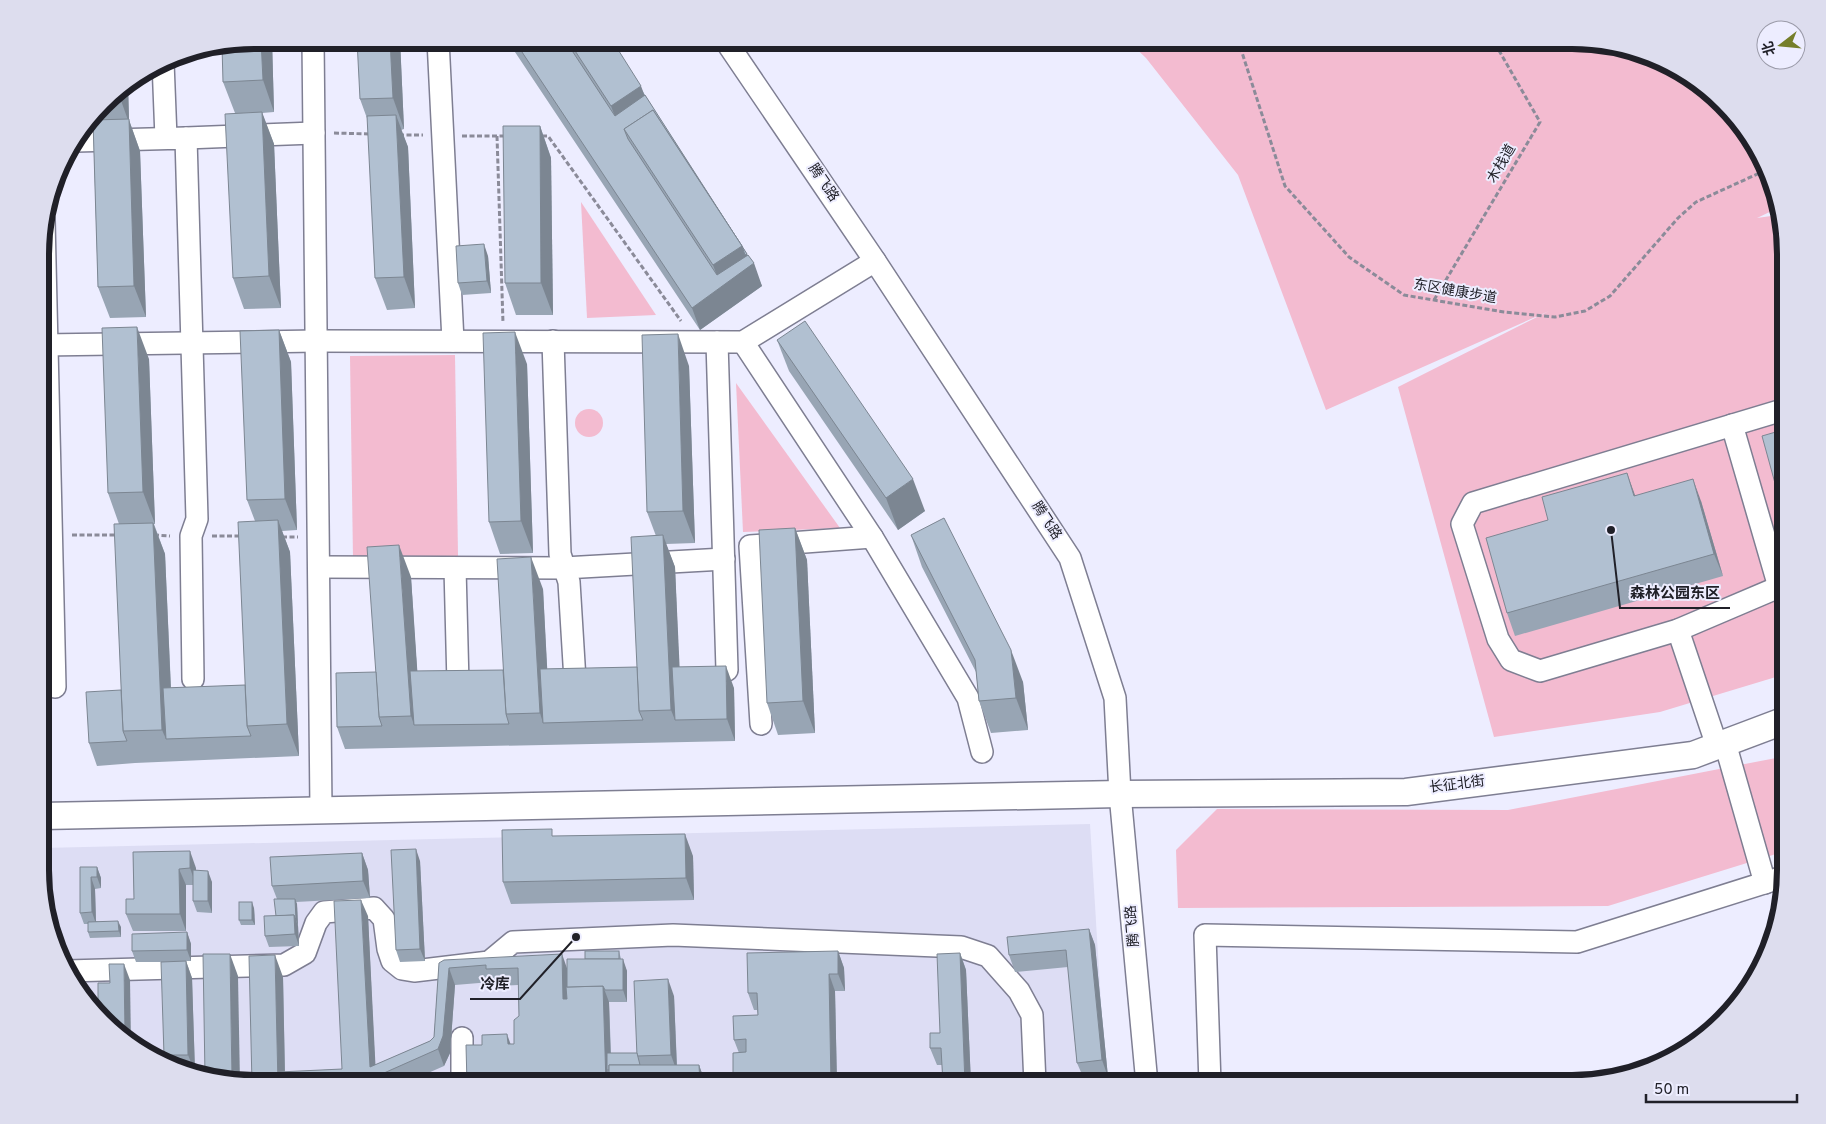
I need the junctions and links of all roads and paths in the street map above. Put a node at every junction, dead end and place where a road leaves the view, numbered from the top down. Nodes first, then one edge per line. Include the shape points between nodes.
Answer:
1 (313, 49) edge
2 (438, 49) edge
3 (731, 49) edge
4 (1241, 49) edge
5 (1498, 49) edge
6 (164, 69) edge
7 (314, 133) junction
8 (374, 134) edge
9 (394, 135) edge
10 (443, 136) junction
11 (497, 136) junction
12 (514, 136) edge
13 (539, 136) edge
14 (176, 138) junction
15 (82, 141) edge
16 (1761, 172) edge
17 (875, 261) junction
18 (1434, 300) junction
19 (317, 340) junction
20 (453, 341) junction
21 (504, 341) junction
22 (553, 342) junction
23 (696, 342) junction
24 (717, 342) junction
25 (743, 342) junction
26 (192, 343) junction
27 (49, 345) edge
28 (1777, 412) edge
29 (1732, 425) junction
30 (49, 464) edge
31 (52, 535) junction
32 (121, 535) edge
33 (151, 536) edge
34 (191, 536) junction
35 (250, 536) edge
36 (279, 537) edge
37 (318, 537) junction
38 (872, 537) junction
39 (724, 559) junction
40 (319, 567) junction
41 (455, 568) junction
42 (564, 568) junction
43 (1777, 569) edge
44 (1777, 587) edge
45 (1678, 630) junction
46 (727, 670) edge
47 (193, 679) dead end
48 (575, 680) edge
49 (458, 684) edge
50 (55, 688) dead end
51 (1777, 723) edge
52 (761, 724) dead end
53 (1721, 744) junction
54 (982, 752) dead end
55 (1120, 794) junction
56 (321, 810) junction
57 (49, 816) edge
58 (1777, 879) edge
59 (1765, 883) junction
60 (77, 975) edge
61 (462, 1038) dead end
62 (462, 1075) edge
63 (1035, 1075) edge
64 (1146, 1075) edge
65 (1210, 1075) edge

1 - 7 street
2 - 10 street
3 - 17 street, 腾飞路
4 - 18 path, 东区健康步道 via 1285,186 1349,257 1404,295
5 - 18 path, 木栈道 via 1540,122
6 - 14 street
7 - 8 path
7 - 14 street
7 - 19 street
9 - 10 path
10 - 11 path
10 - 20 street
11 - 12 path
11 - 21 path
13 - 23 path via 548,136
14 - 15 street
14 - 26 street
16 - 18 path, 东区健康步道 via 1696,202 1610,296 1585,311 1555,317
17 - 25 street
17 - 55 street, 腾飞路 via 1070,558 1115,698
19 - 20 street
19 - 26 street
19 - 37 street
20 - 21 street
21 - 22 street
22 - 23 street
22 - 42 street via 560,554
23 - 24 street
24 - 25 street
24 - 39 street
25 - 38 street
26 - 27 street
26 - 34 street via 197,519
28 - 29 street
29 - 43 street
29 - 45 street via 1473,502 1462,524 1498,639 1512,660 1540,671
30 - 31 street
31 - 32 path
31 - 50 street
33 - 34 path
34 - 35 path
34 - 47 street
36 - 37 path
37 - 40 street
38 - 52 street via 750,546
38 - 54 street via 968,698
39 - 42 street
39 - 46 street
40 - 41 street
40 - 56 street
41 - 42 street
41 - 49 street
42 - 48 street via 569,582
44 - 45 street
45 - 53 street
51 - 53 main road, 长征北街
53 - 55 main road, 长征北街 via 1693,755 1406,792
53 - 59 street
55 - 56 main road, 长征北街
55 - 64 street, 腾飞路
56 - 57 main road, 长征北街
58 - 59 street
59 - 65 street via 1577,942 1205,935
60 - 63 street via 284,965 305,953 316,923 324,912 374,908 384,919 392,961 402,969 414,971 489,962 513,942 532,941 673,935 961,947 988,956 1020,991 1032,1015
61 - 62 street

